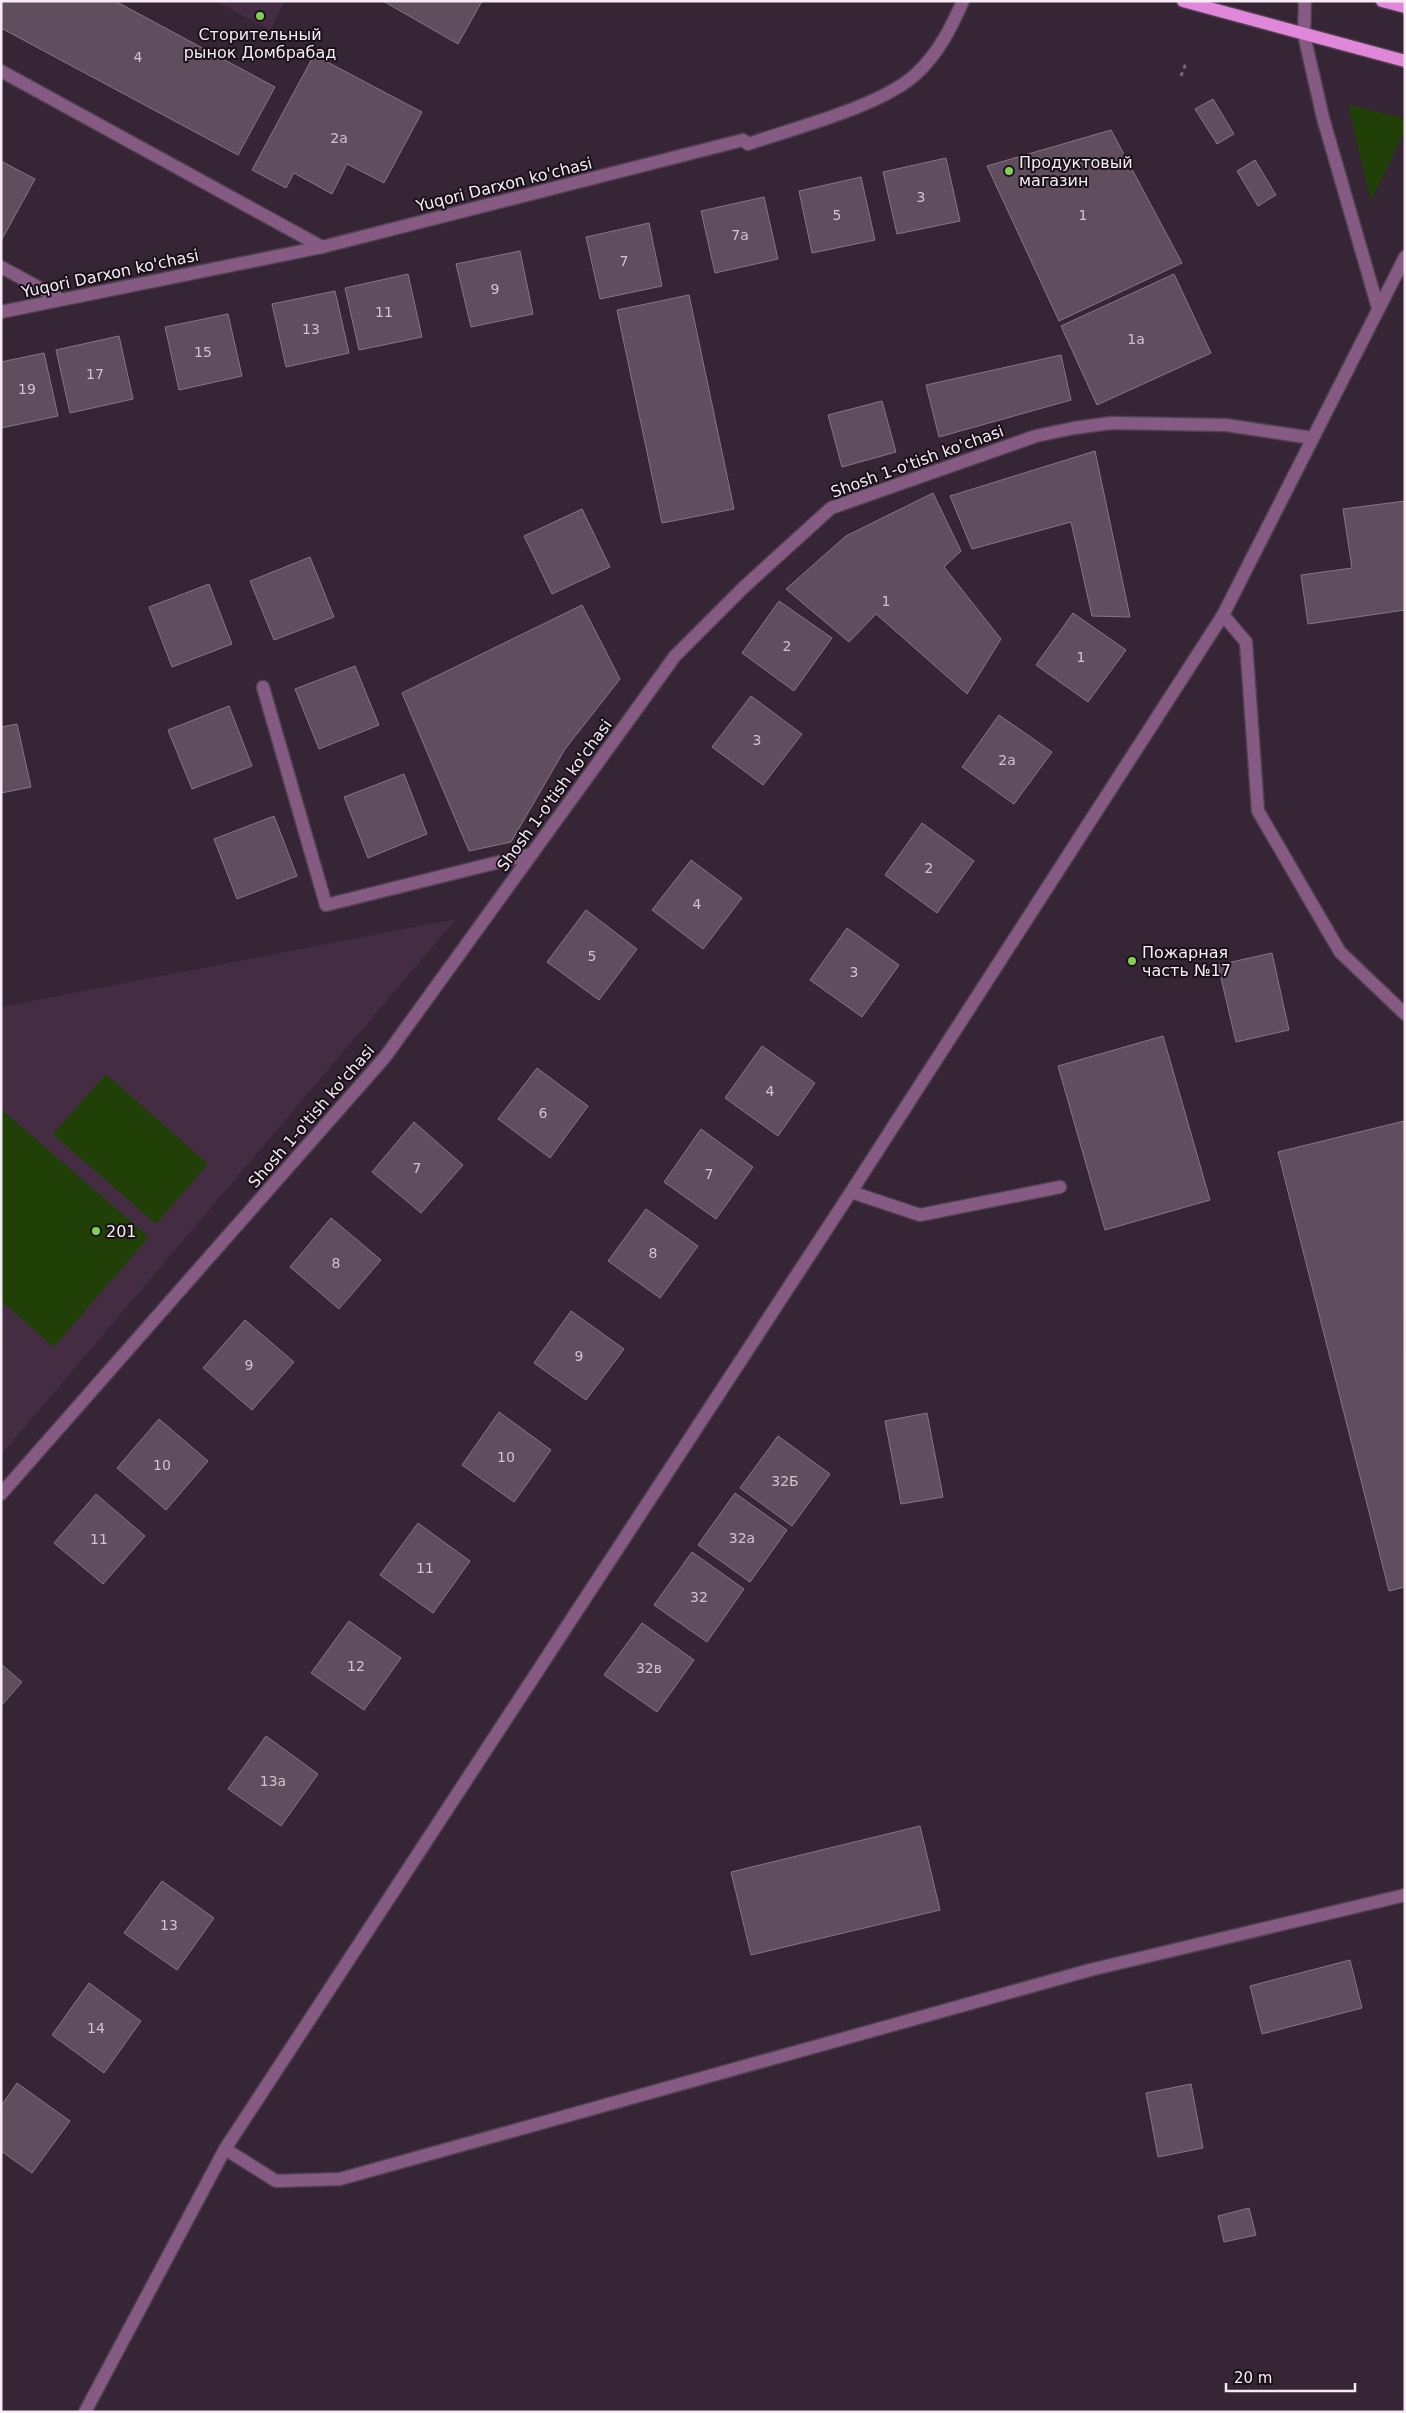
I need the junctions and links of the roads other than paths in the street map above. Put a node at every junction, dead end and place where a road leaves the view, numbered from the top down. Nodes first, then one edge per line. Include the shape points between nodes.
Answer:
1 (963, 1) edge
2 (1183, 1) edge
3 (1305, 1) edge
4 (1382, 1) edge
5 (1405, 7) edge
6 (1304, 35) junction
7 (1405, 61) edge
8 (1, 71) edge
9 (322, 246) junction
10 (1405, 256) edge
11 (1, 268) edge
12 (60, 299) junction
13 (1378, 308) junction
14 (1, 312) edge
15 (1312, 438) junction
16 (1223, 615) junction
17 (263, 687) dead end
18 (531, 854) junction
19 (1405, 1014) edge
20 (1060, 1187) dead end
21 (851, 1192) junction
22 (1, 1494) edge
23 (1405, 1895) edge
24 (225, 2149) junction
25 (85, 2412) edge

1 - 9 street, Yuqori Darxon ko'chasi via 941,45 915,75 899,87 856,107 748,144 743,140
2 - 6 main road
3 - 6 street
4 - 5 main road
6 - 7 main road
6 - 13 street via 1323,118
8 - 9 street
9 - 12 street, Yuqori Darxon ko'chasi
10 - 13 street
11 - 12 street
12 - 14 street, Yuqori Darxon ko'chasi
13 - 15 street
15 - 16 street
15 - 18 street, Shosh 1-o'tish ko'chasi via 1226,425 1111,423 1074,428 1036,436 831,508 742,588 675,656
16 - 19 street via 1246,642 1258,811 1340,952
16 - 21 street
17 - 18 street via 326,905
18 - 22 street, Shosh 1-o'tish ko'chasi via 385,1057
20 - 21 street via 920,1215
21 - 24 street
23 - 24 street via 1090,1970 340,2179 276,2181
24 - 25 street

